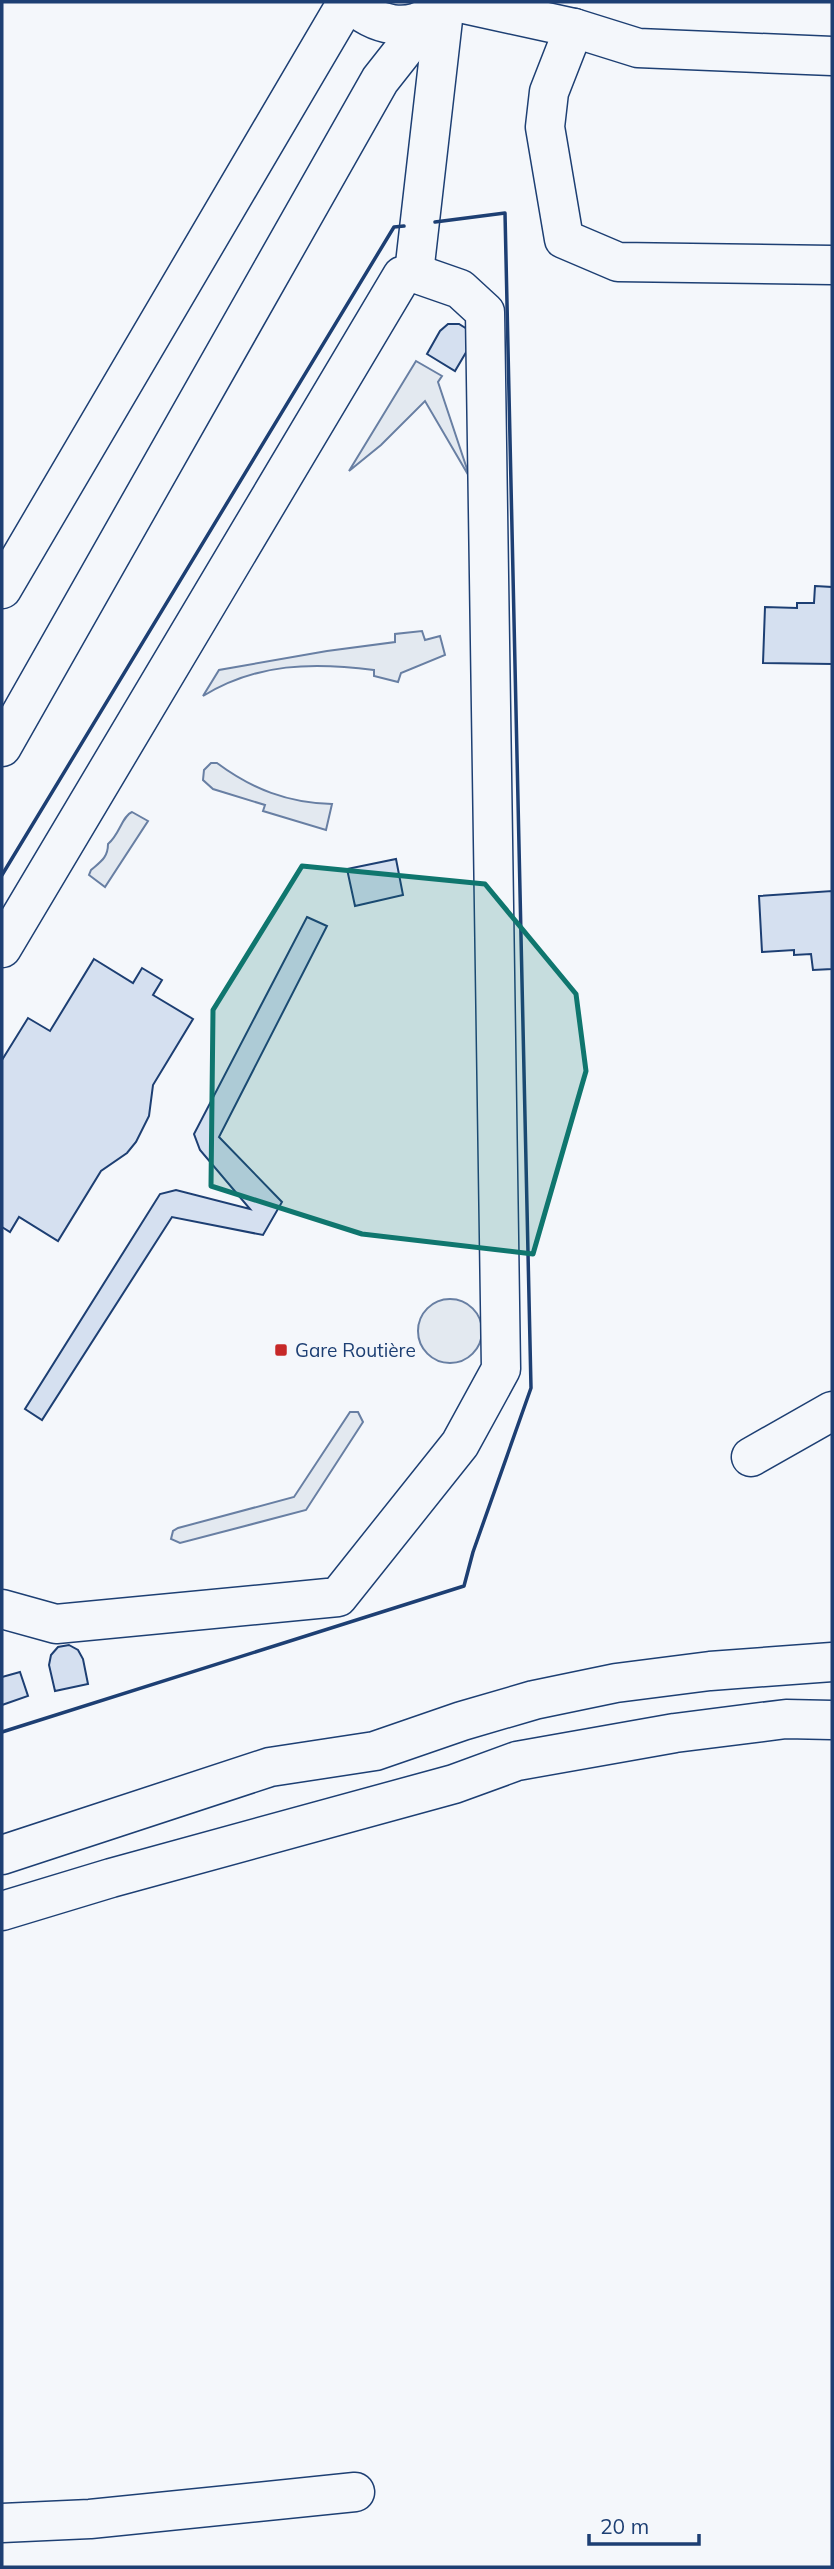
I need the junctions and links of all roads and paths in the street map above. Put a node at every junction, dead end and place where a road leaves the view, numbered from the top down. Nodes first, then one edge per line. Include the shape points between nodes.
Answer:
1 (348, 2) edge
2 (444, 5) edge
3 (574, 28) junction
4 (832, 56) edge
5 (832, 265) edge
6 (414, 273) junction
7 (2, 589) edge
8 (2, 747) edge
9 (2, 948) edge
10 (832, 1411) edge
11 (751, 1457) dead end
12 (2, 1609) edge
13 (832, 1662) edge
14 (832, 1720) edge
15 (2, 1856) edge
16 (2, 1911) edge
17 (355, 2492) dead end
18 (2, 2524) edge

1 - 2 main road via 379,23 397,26 416,23
1 - 7 main road
2 - 3 main road
2 - 6 main road
2 - 8 main road via 380,80
3 - 4 main road via 638,48
3 - 5 main road via 549,92 545,127 564,239 618,262
6 - 9 main road via 402,276
6 - 12 main road via 460,289 485,312 501,1369 460,1444 338,1598 56,1624
10 - 11 main road
13 - 15 main road via 710,1671 534,1700 375,1751 270,1767
14 - 16 main road via 786,1719 676,1733 517,1761 454,1784
17 - 18 main road

